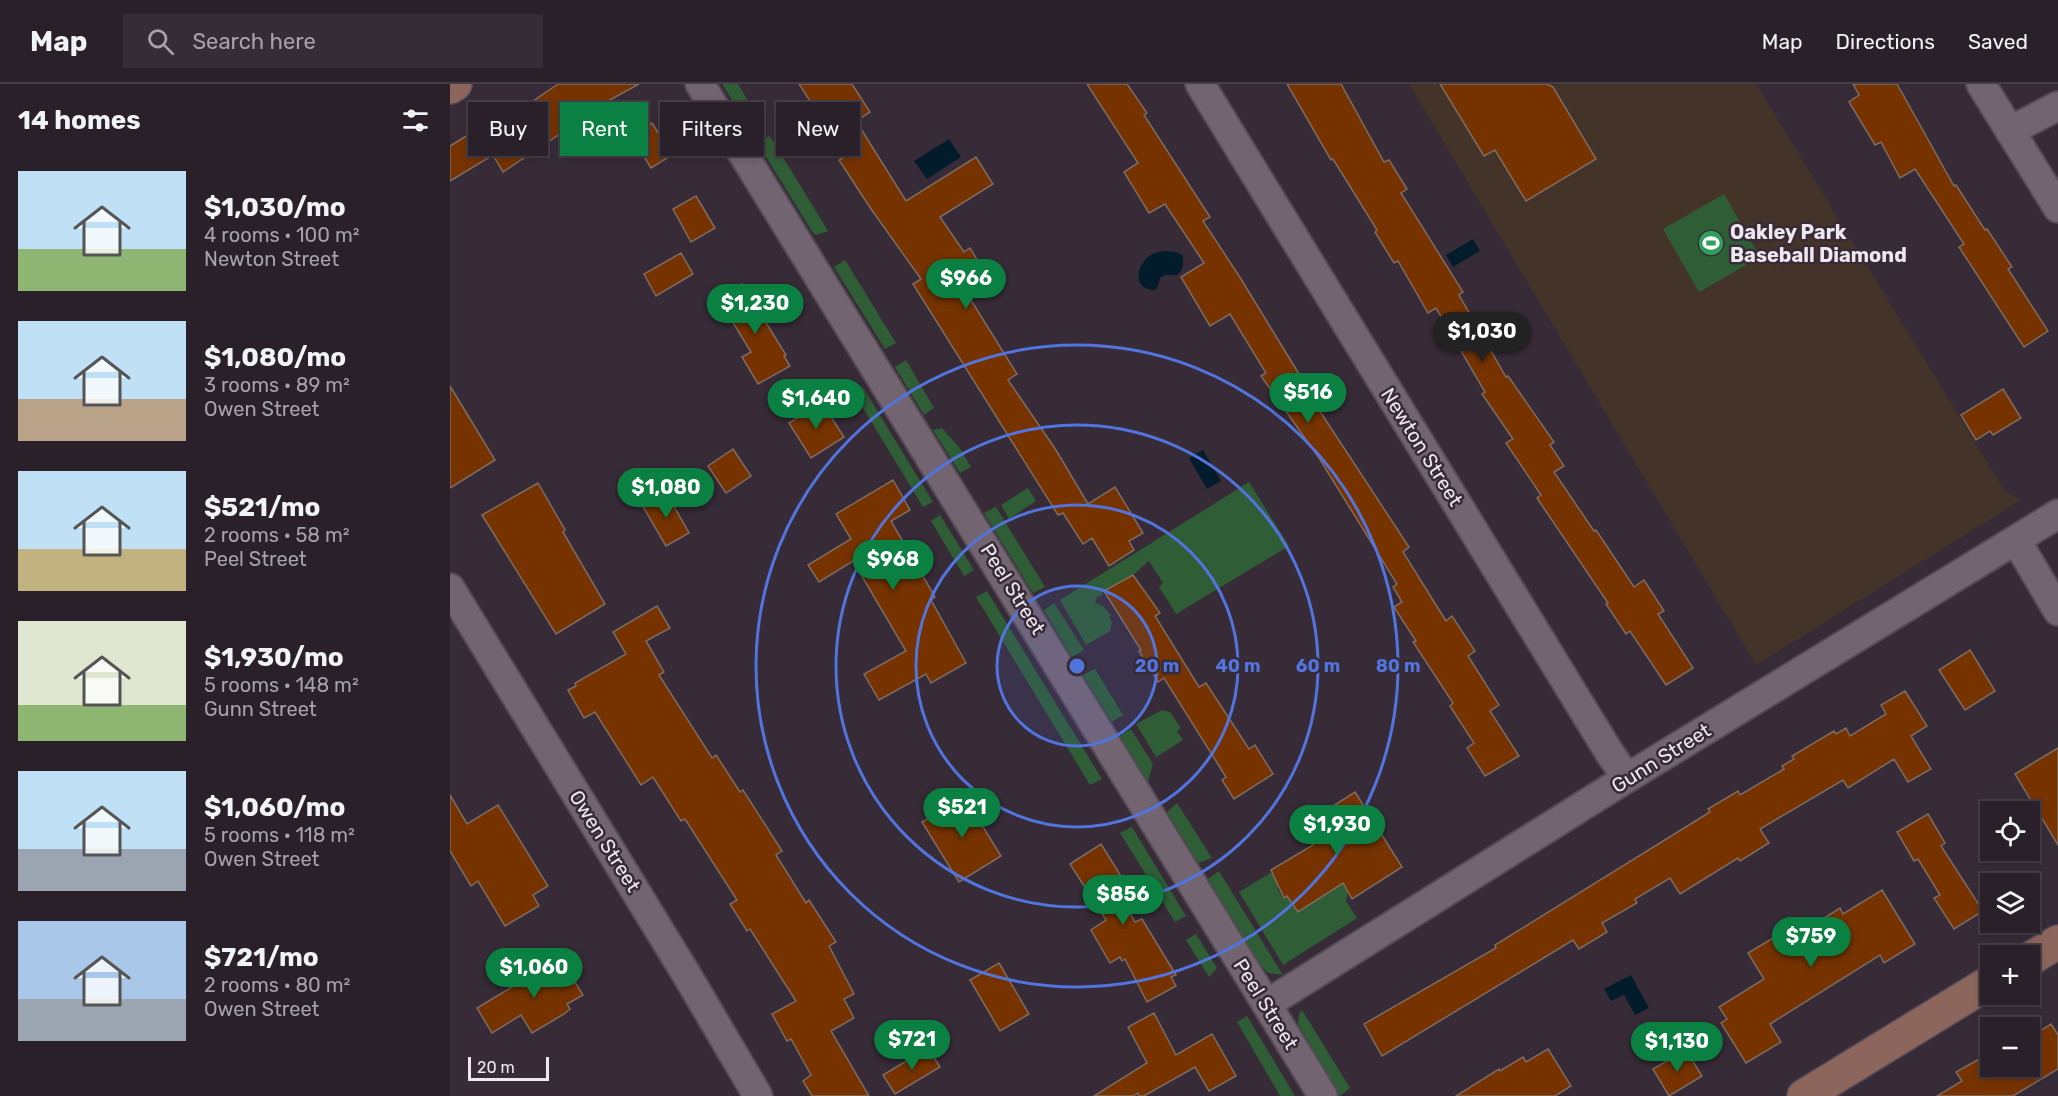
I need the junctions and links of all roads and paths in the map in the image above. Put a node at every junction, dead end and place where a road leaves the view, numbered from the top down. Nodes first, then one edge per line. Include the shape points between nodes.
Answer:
1 (455, 84) edge
2 (700, 84) edge
3 (1200, 84) edge
4 (1981, 84) edge
5 (450, 87) edge
6 (2058, 106) edge
7 (2010, 130) junction
8 (2058, 208) edge
9 (2058, 514) edge
10 (2016, 540) junction
11 (450, 588) edge
12 (2058, 611) edge
13 (1628, 778) junction
14 (2058, 942) edge
15 (2040, 953) edge
16 (1980, 988) edge
17 (1267, 1004) junction
18 (758, 1096) edge
19 (1323, 1096) edge
20 (1804, 1096) edge

1 - 5 street
2 - 17 street, Peel Street
3 - 13 street, Newton Street
4 - 7 street
6 - 7 street
7 - 8 street
9 - 10 street, Gunn Street
10 - 12 street
10 - 13 street, Gunn Street
11 - 18 street, Owen Street
13 - 17 street, Gunn Street
14 - 15 street
16 - 20 street
17 - 19 street, Peel Street

